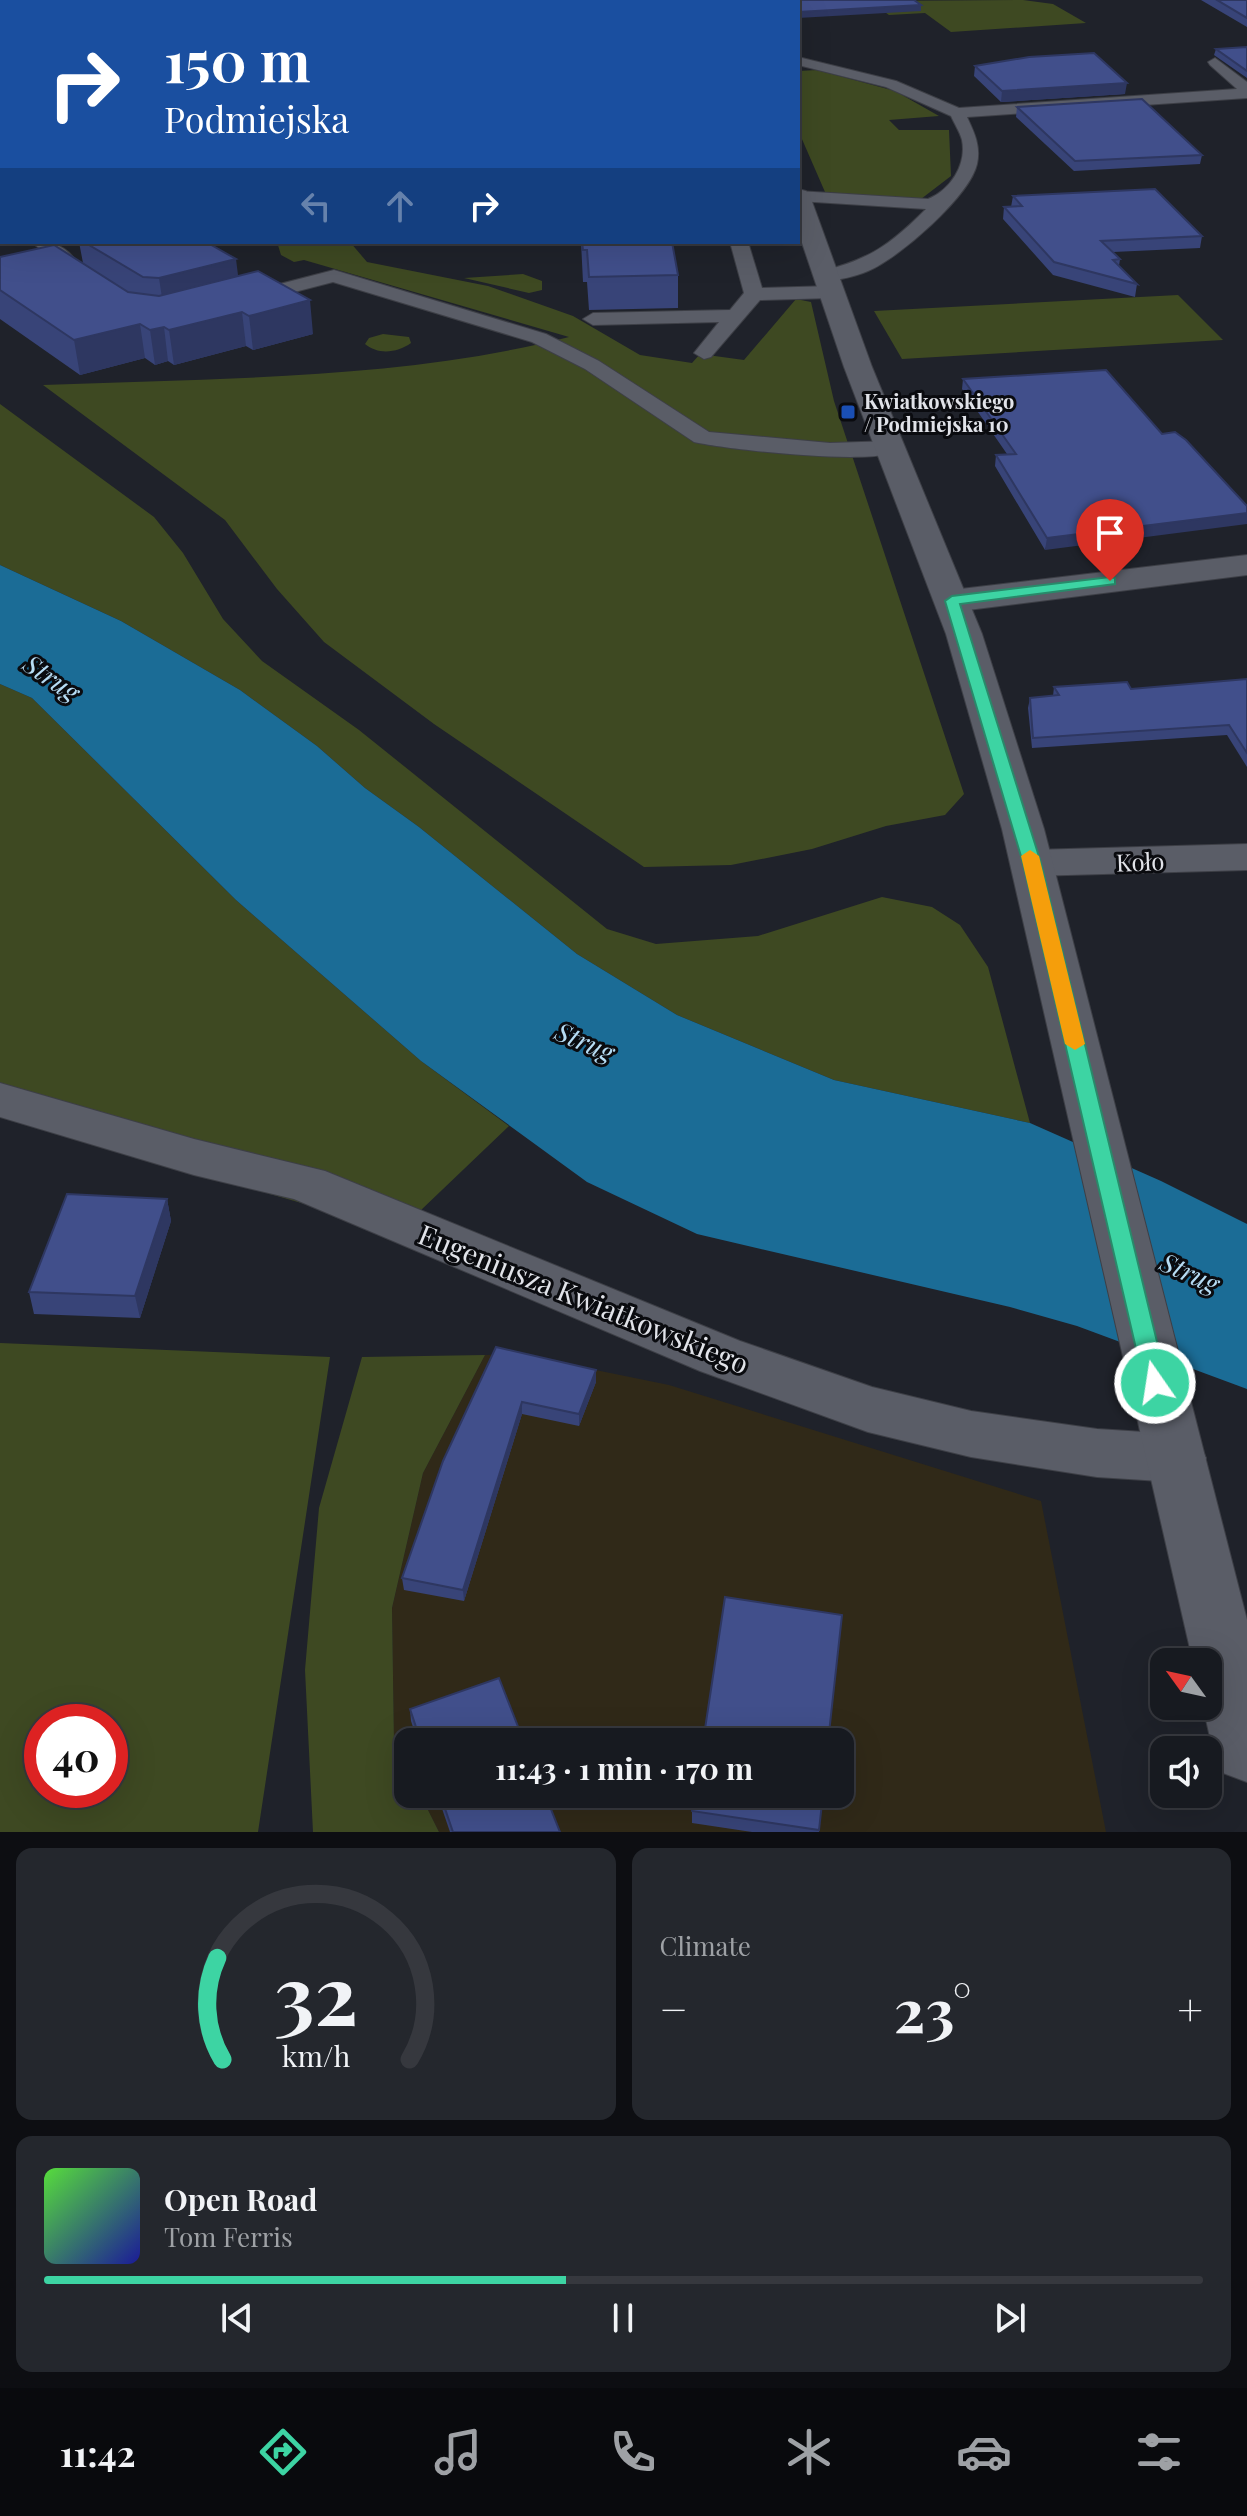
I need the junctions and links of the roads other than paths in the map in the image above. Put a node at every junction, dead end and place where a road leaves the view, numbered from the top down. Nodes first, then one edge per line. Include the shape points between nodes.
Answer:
1 (800, 61) edge
2 (1215, 62) edge
3 (1247, 91) edge
4 (957, 113) junction
5 (948, 197) junction
6 (800, 207) edge
7 (43, 244) edge
8 (740, 244) edge
9 (829, 284) junction
10 (90, 287) edge
11 (754, 294) junction
12 (235, 301) edge
13 (736, 316) junction
14 (593, 319) edge
15 (704, 353) dead end
16 (892, 448) junction
17 (1247, 565) edge
18 (952, 601) junction
19 (1247, 857) edge
20 (1032, 863) junction
21 (0, 1100) edge
22 (1176, 1458) junction
23 (1247, 1751) edge

1 - 4 lane via 891,84
2 - 3 lane
3 - 4 lane
4 - 5 lane via 970,141 969,166
5 - 6 lane via 918,204
5 - 9 lane via 882,258
6 - 9 street
7 - 10 lane via 64,257 55,265
8 - 11 lane
9 - 11 lane
9 - 16 street
11 - 13 lane
12 - 16 lane via 334,276 539,338 592,365 702,437 830,450
13 - 14 lane
13 - 15 lane
16 - 18 street
17 - 18 street
18 - 20 street
19 - 20 street, Koło
20 - 22 street
21 - 22 street, Eugeniusza Kwiatkowskiego via 307,1184 720,1356 868,1409 971,1434 1097,1453
22 - 23 street

